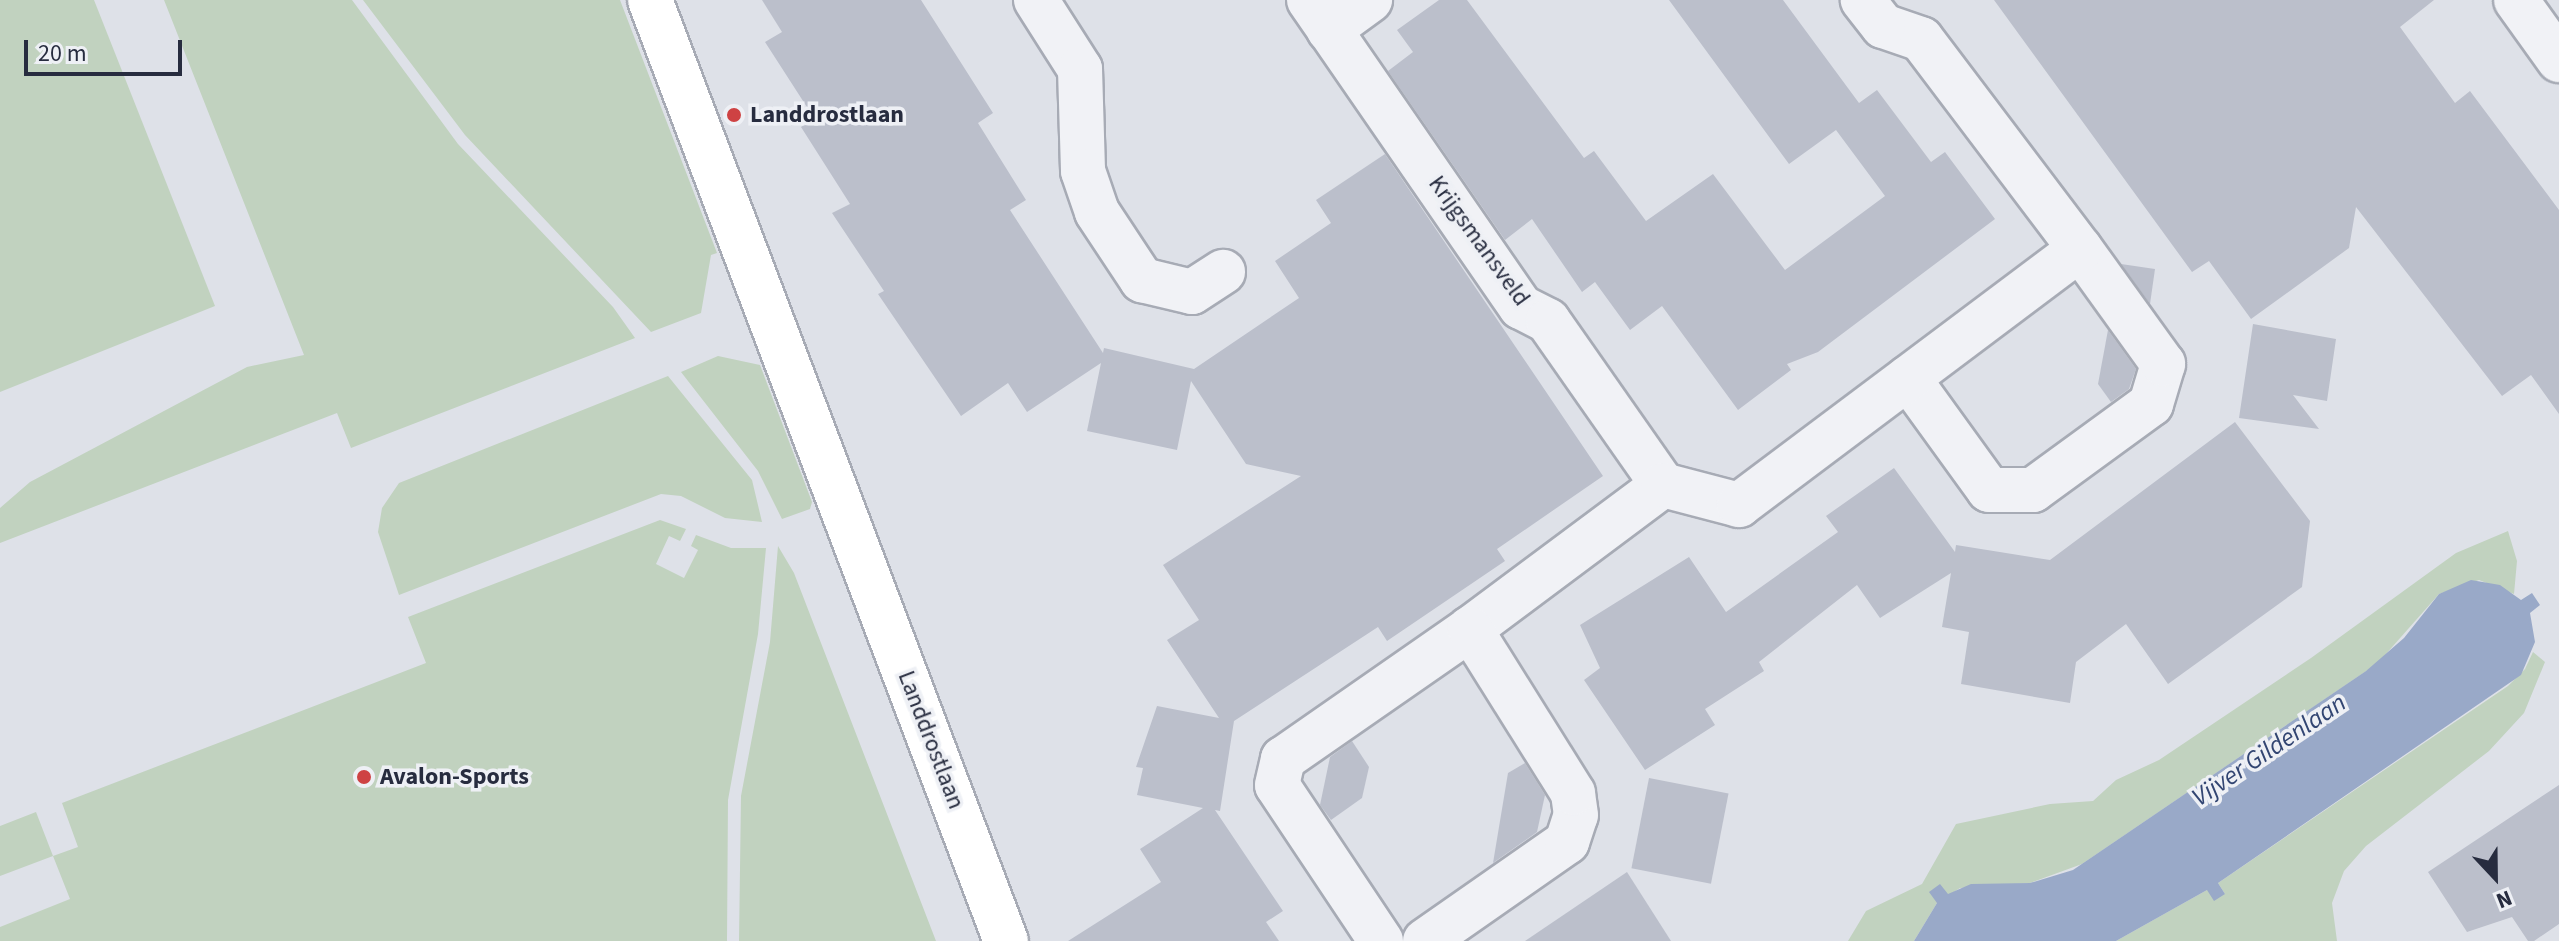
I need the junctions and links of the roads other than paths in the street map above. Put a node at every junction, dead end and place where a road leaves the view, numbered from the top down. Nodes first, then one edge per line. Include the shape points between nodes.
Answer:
1 (650, 0) edge
2 (1036, 0) edge
3 (1370, 0) edge
4 (1863, 0) edge
5 (2516, 0) edge
6 (1319, 15) edge
7 (2559, 60) edge
8 (2080, 249) junction
9 (1223, 272) dead end
10 (1908, 378) junction
11 (1663, 485) junction
12 (1470, 629) junction
13 (1006, 941) edge
14 (1381, 941) edge
15 (1425, 941) edge

1 - 13 street, Landdrostlaan
2 - 9 street via 1080,69 1083,171 1097,212 1142,280 1192,292
3 - 6 street, Krijgsmansveld
4 - 8 street via 1883,26 1921,39
5 - 7 street
6 - 11 street, Krijgsmansveld via 1521,307 1548,321
8 - 10 street
8 - 10 street via 2163,364 2151,404 2033,490 1989,490
10 - 11 street via 1739,505
11 - 12 street
12 - 14 street via 1283,759 1277,785
12 - 15 street via 1573,793 1576,815 1567,842

